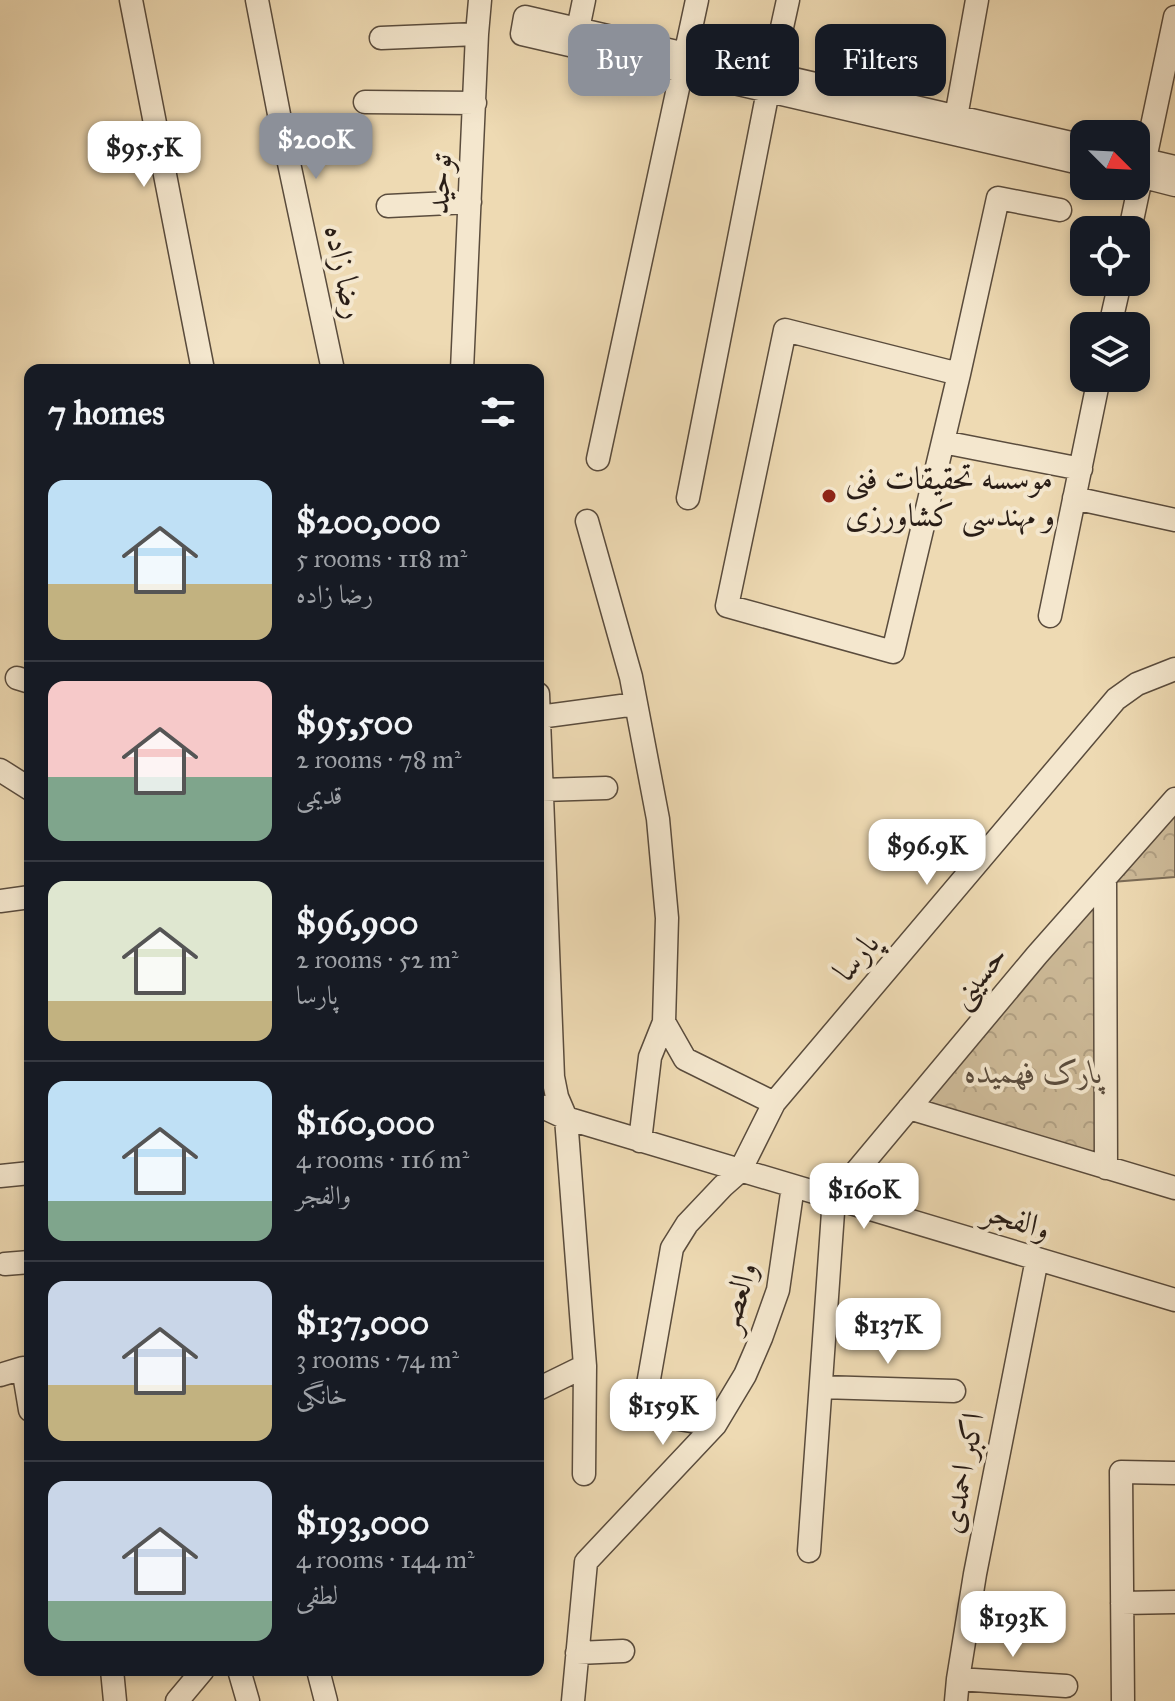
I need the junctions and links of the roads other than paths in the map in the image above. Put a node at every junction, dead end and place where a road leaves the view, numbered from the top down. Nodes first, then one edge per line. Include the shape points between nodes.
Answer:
1 (131, 0) edge
2 (257, 0) edge
3 (480, 0) edge
4 (584, 0) edge
5 (697, 0) edge
6 (788, 0) edge
7 (977, 0) edge
8 (1175, 17) edge
9 (579, 24) edge
10 (783, 24) edge
11 (568, 27) edge
12 (477, 34) junction
13 (381, 38) dead end
14 (568, 42) edge
15 (670, 58) edge
16 (670, 60) edge
17 (683, 62) junction
18 (686, 63) edge
19 (799, 87) edge
20 (799, 90) edge
21 (767, 96) edge
22 (365, 102) dead end
23 (475, 103) junction
24 (956, 117) junction
25 (1150, 125) edge
26 (1070, 143) edge
27 (1070, 160) edge
28 (1175, 167) edge
29 (1150, 168) edge
30 (1150, 173) edge
31 (1175, 185) edge
32 (470, 202) junction
33 (388, 206) dead end
34 (1060, 210) dead end
35 (202, 364) edge
36 (332, 364) edge
37 (462, 364) edge
38 (959, 374) junction
39 (1096, 392) edge
40 (943, 442) junction
41 (598, 459) dead end
42 (1081, 469) junction
43 (688, 498) dead end
44 (1074, 498) junction
45 (1175, 520) edge
46 (587, 521) dead end
47 (1050, 616) dead end
48 (1175, 669) edge
49 (636, 704) junction
50 (544, 716) edge
51 (0, 770) edge
52 (24, 785) edge
53 (606, 788) dead end
54 (544, 790) edge
55 (1175, 799) edge
56 (544, 842) edge
57 (1105, 878) junction
58 (24, 898) edge
59 (0, 901) edge
60 (664, 1022) junction
61 (774, 1103) junction
62 (544, 1108) edge
63 (909, 1108) junction
64 (566, 1118) junction
65 (640, 1141) junction
66 (1106, 1168) junction
67 (740, 1171) junction
68 (24, 1174) edge
69 (0, 1176) edge
70 (793, 1186) junction
71 (1175, 1188) edge
72 (834, 1198) junction
73 (1037, 1259) junction
74 (24, 1262) edge
75 (5, 1264) dead end
76 (1175, 1300) edge
77 (585, 1366) junction
78 (24, 1374) edge
79 (0, 1375) edge
80 (544, 1386) edge
81 (821, 1387) junction
82 (954, 1391) dead end
83 (715, 1425) junction
84 (1175, 1473) edge
85 (584, 1474) dead end
86 (809, 1551) dead end
87 (1175, 1602) edge
88 (1122, 1603) junction
89 (623, 1651) dead end
90 (577, 1653) junction
91 (113, 1676) edge
92 (198, 1676) edge
93 (241, 1676) edge
94 (320, 1676) edge
95 (1066, 1686) dead end
96 (957, 1690) edge
97 (115, 1701) edge
98 (177, 1701) edge
99 (248, 1701) edge
100 (326, 1701) edge
101 (573, 1701) edge
102 (1123, 1701) edge

1 - 35 street
2 - 36 street, رضا زاده
3 - 12 street, توحید
4 - 9 street
5 - 17 street
6 - 10 street
7 - 24 street
8 - 25 street
11 - 14 street via 525,17 522,34
12 - 13 street
12 - 23 street, توحید
15 - 17 street
16 - 17 street
17 - 18 street
17 - 41 street
19 - 24 street
20 - 27 street
21 - 43 street
22 - 23 street
23 - 32 street, توحید
24 - 26 street
28 - 29 street
30 - 31 street
32 - 33 street
32 - 37 street, توحید
34 - 38 street via 998,198
38 - 40 street
38 - 40 street via 785,330 727,606 893,652
39 - 42 street
40 - 42 street
42 - 44 street
44 - 45 street
44 - 47 street
46 - 49 street
48 - 61 street, پارسا via 1116,699
49 - 50 street
49 - 60 street via 658,819 666,904
51 - 52 street
53 - 54 street
55 - 57 street, حسینی
56 - 64 street via 553,1077
57 - 63 street, حسینی
57 - 66 street
58 - 59 street
60 - 61 street via 685,1059
60 - 65 street via 650,1057
61 - 67 street, پارسا
62 - 64 street, والفجر
63 - 66 street
63 - 72 street, حسینی
64 - 65 street, والفجر
64 - 77 street
65 - 67 street, والفجر
66 - 71 street
67 - 70 street, والفجر
67 - 83 street, پارسا via 687,1224 672,1248 643,1413
68 - 69 street
70 - 72 street, والفجر
70 - 83 street, والعصر via 778,1290 745,1375
72 - 73 street, والفجر
72 - 81 street
73 - 76 street, والفجر
73 - 96 street, اکبر احمدی
74 - 75 street
77 - 80 street
77 - 85 street
78 - 79 street via 23,1368
81 - 82 street
81 - 86 street
83 - 90 street, والعصر via 586,1562
84 - 88 street via 1121,1472
87 - 88 street
88 - 102 street
89 - 90 street
90 - 101 street, والعصر
91 - 97 street
92 - 98 street
93 - 99 street
94 - 100 street
95 - 96 street

